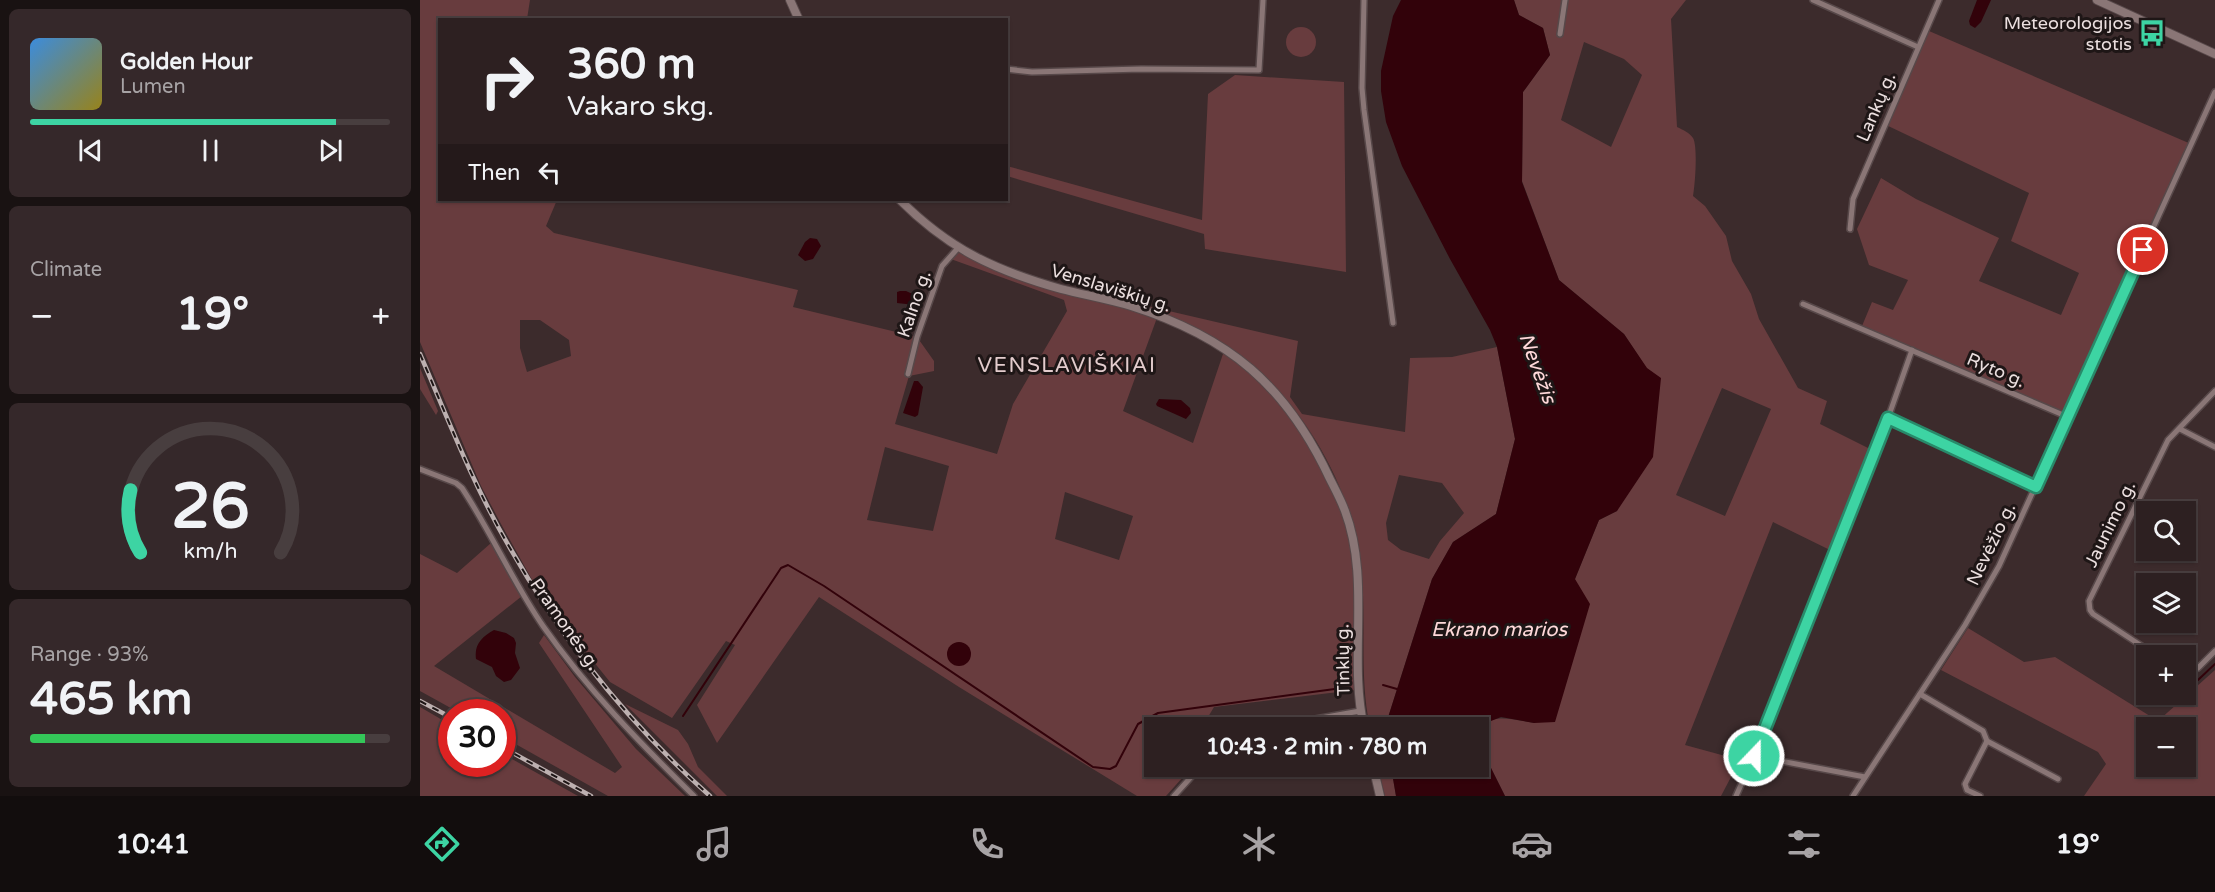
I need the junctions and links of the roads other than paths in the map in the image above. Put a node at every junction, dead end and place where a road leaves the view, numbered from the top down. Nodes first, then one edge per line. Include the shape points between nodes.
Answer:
1 (790, 0) edge
2 (1263, 0) edge
3 (1364, 0) edge
4 (1565, 0) edge
5 (1813, 0) edge
6 (1939, 0) edge
7 (2097, 0) edge
8 (798, 18) edge
9 (1560, 34) dead end
10 (1918, 47) junction
11 (2215, 54) edge
12 (1008, 69) edge
13 (2215, 92) edge
14 (901, 201) edge
15 (1850, 229) dead end
16 (958, 248) junction
17 (1803, 304) dead end
18 (1393, 323) dead end
19 (1912, 350) junction
20 (908, 374) dead end
21 (2215, 392) edge
22 (2068, 417) junction
23 (1888, 418) junction
24 (2180, 429) junction
25 (2215, 447) edge
26 (420, 469) edge
27 (2036, 487) junction
28 (1357, 591) joint
29 (2140, 645) edge
30 (2215, 651) edge
31 (2196, 668) edge
32 (1920, 694) junction
33 (1360, 711) junction
34 (1326, 717) edge
35 (1361, 717) edge
36 (1987, 741) junction
37 (1754, 756) junction
38 (1191, 777) edge
39 (1376, 777) edge
40 (1865, 777) junction
41 (2058, 778) dead end
42 (694, 796) edge
43 (1174, 796) edge
44 (1380, 796) edge
45 (1736, 796) edge
46 (1853, 796) edge
47 (1980, 796) edge

1 - 8 main road
2 - 12 street via 1259,70
3 - 18 street via 1362,88
4 - 9 street
5 - 10 street
6 - 10 street, Lankų g.
7 - 11 main road
10 - 15 street, Lankų g. via 1853,199
13 - 22 street, Nevėžio g.
14 - 16 main road, Venslaviškių g.
16 - 20 street, Kalno g. via 942,266
16 - 28 main road, Venslaviškių g. via 1013,273 1171,320 1216,343 1253,369 1308,436 1345,512 1356,557
17 - 19 street, Ryto g.
19 - 22 street, Ryto g.
19 - 23 street
21 - 24 street, Jaunimo g.
22 - 27 street, Nevėžio g.
23 - 27 street
23 - 37 street
24 - 25 street
24 - 29 street, Jaunimo g. via 2166,444 2089,605 2093,614
26 - 42 street, Pramonės g. via 462,488 542,624 566,656 630,733
27 - 32 street, Nevėžio g. via 1989,585
28 - 33 main road, Tinklų g.
30 - 31 street
32 - 36 street via 1983,731
32 - 40 street, Nevėžio g.
33 - 34 street
33 - 35 main road, Tinklų g.
36 - 41 street
36 - 47 street via 1965,784 1967,790
37 - 40 street
37 - 45 street
38 - 43 street
39 - 44 main road
40 - 46 street, Nevėžio g.

